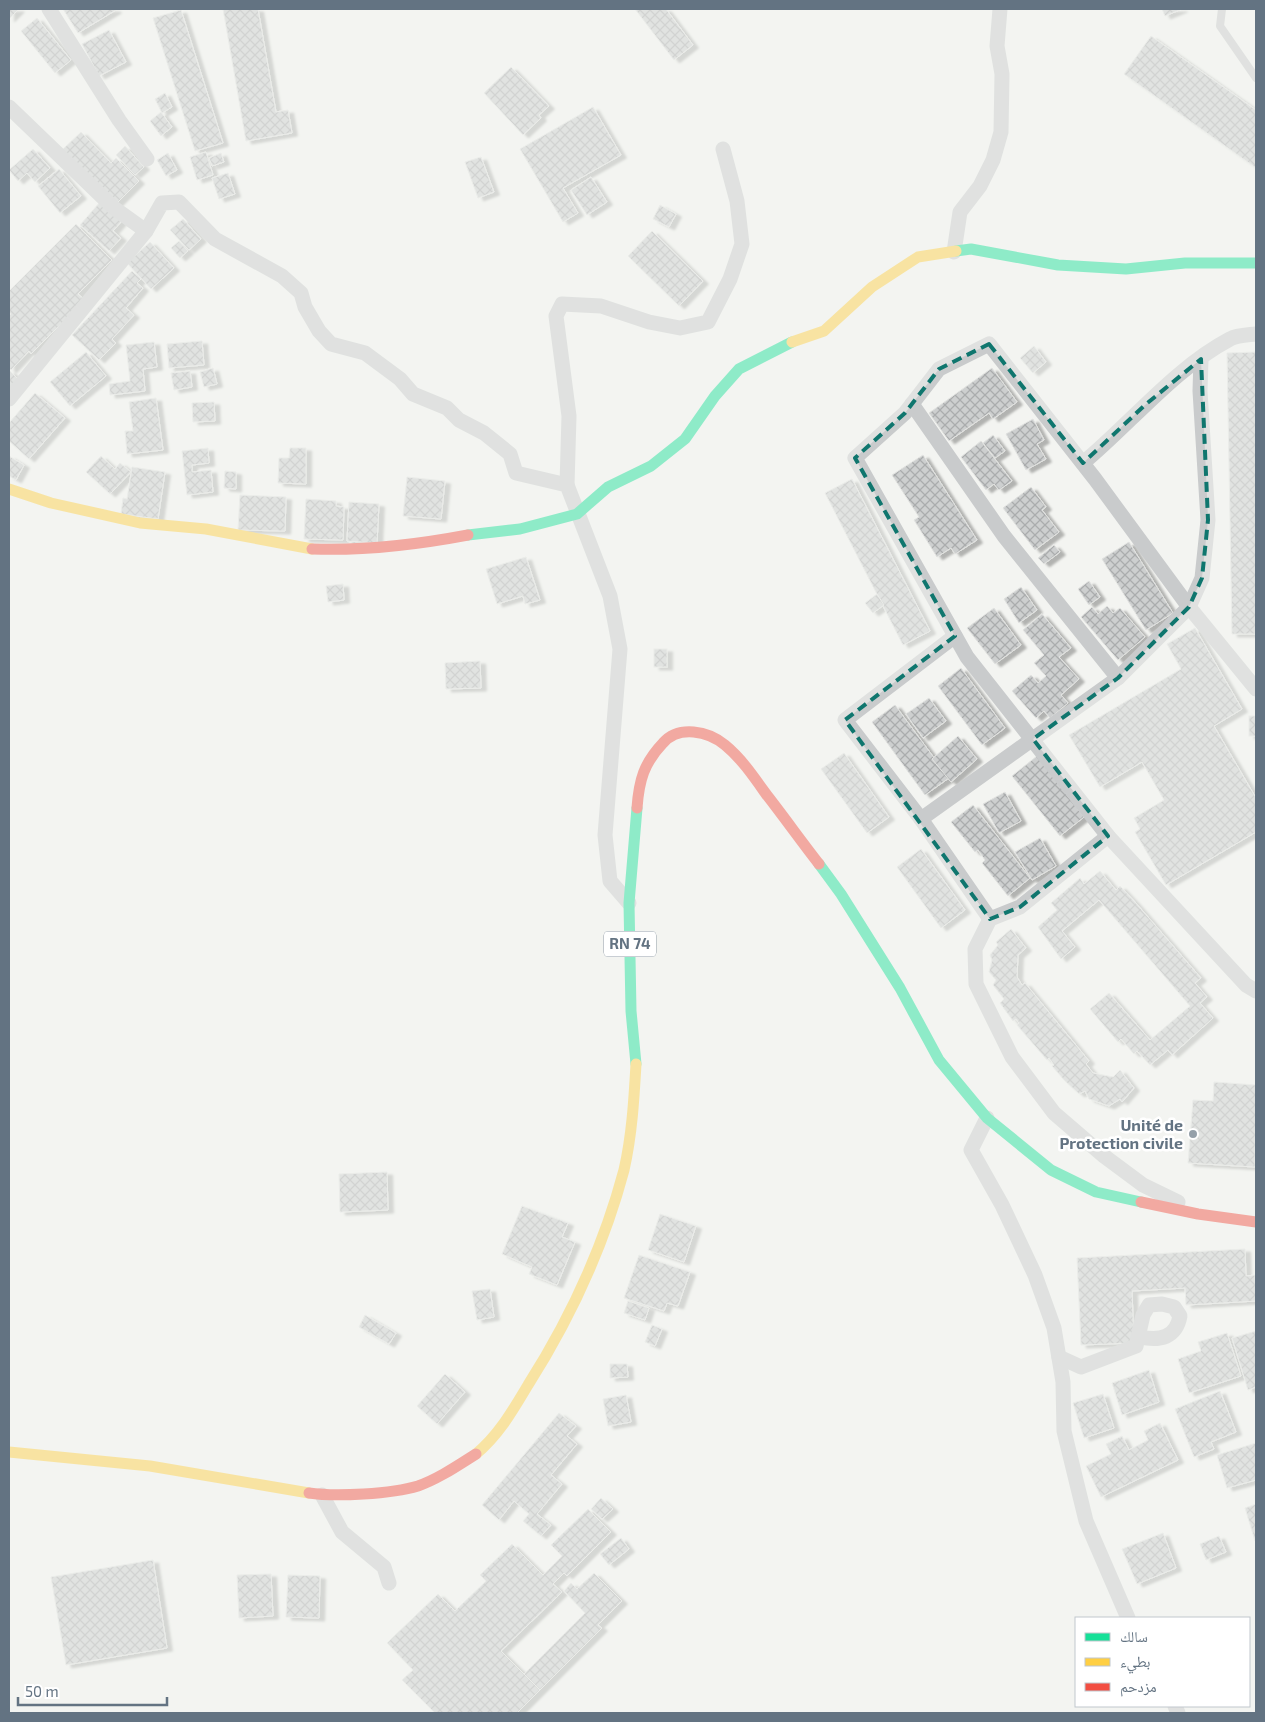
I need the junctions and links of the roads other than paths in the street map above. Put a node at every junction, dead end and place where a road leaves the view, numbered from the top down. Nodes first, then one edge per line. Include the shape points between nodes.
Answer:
1 (48, 9) edge
2 (1000, 9) edge
3 (1222, 9) edge
4 (1256, 78) edge
5 (9, 107) edge
6 (723, 149) dead end
7 (147, 159) dead end
8 (146, 231) junction
9 (954, 252) junction
10 (1256, 262) edge
11 (1256, 334) edge
12 (1201, 359) junction
13 (9, 399) edge
14 (912, 404) junction
15 (1083, 463) junction
16 (567, 486) junction
17 (9, 489) edge
18 (577, 514) junction
19 (1189, 607) junction
20 (955, 636) junction
21 (1118, 678) junction
22 (1256, 690) edge
23 (1033, 739) junction
24 (921, 819) junction
25 (1108, 836) junction
26 (629, 903) junction
27 (990, 919) junction
28 (1256, 991) edge
29 (987, 1118) junction
30 (1198, 1214) junction
31 (1256, 1222) edge
32 (1140, 1337) dead end
33 (1059, 1357) junction
34 (9, 1452) edge
35 (322, 1495) junction
36 (390, 1583) dead end
37 (1128, 1617) edge

1 - 7 street via 118,120
2 - 9 street via 997,46 1002,74 1001,132 993,160 980,186 960,212
3 - 4 lane via 1220,26
5 - 8 street via 114,208
6 - 16 street via 737,201 742,244 730,279 708,322 680,328 649,322 601,306 562,304 556,316 569,416
8 - 13 street
8 - 16 street via 162,203 178,202 215,239 282,276 301,293 310,315 331,344 365,354 400,379 414,394 447,408 459,420 484,433 510,454 516,472
9 - 10 main road via 971,249 1058,265 1126,269 1185,263
9 - 18 main road via 918,257 872,288 824,331 779,346 739,369 714,396 685,439 651,466 608,487
11 - 12 street via 1231,338
12 - 15 street via 1145,404 1110,442
12 - 19 street via 1208,520 1202,578
14 - 15 street via 938,369 989,344
14 - 20 street via 854,458
14 - 21 street via 1004,536
15 - 19 street
16 - 18 street
17 - 18 main road via 51,504 140,523 206,529 325,550 411,546 520,529
18 - 26 street via 598,559 610,596 620,649 605,835 610,881
19 - 21 street
19 - 22 street
20 - 23 street via 967,657
20 - 24 street via 845,720
21 - 23 street
23 - 24 street
23 - 25 street
24 - 27 street
25 - 27 street via 1020,907
25 - 28 street via 1246,985
26 - 29 main road, RN 74 via 643,772 668,737 679,732 708,735 724,744 750,772 829,878 900,988 939,1060
26 - 35 main road, RN 74 via 631,1012 636,1064 634,1110 624,1168 607,1226 556,1342 499,1431 477,1453 456,1467 417,1486
27 - 30 street via 975,949 976,984 1012,1057 1054,1113 1104,1156 1143,1185
29 - 30 main road, RN 74 via 1051,1170 1096,1192
29 - 33 street via 971,1150 1002,1205 1035,1275 1054,1328
30 - 31 main road, RN 74
32 - 33 street via 1136,1346 1081,1367
33 - 37 street via 1064,1431 1086,1521
34 - 35 main road, RN 74 via 150,1466
35 - 36 street via 342,1532 384,1567

